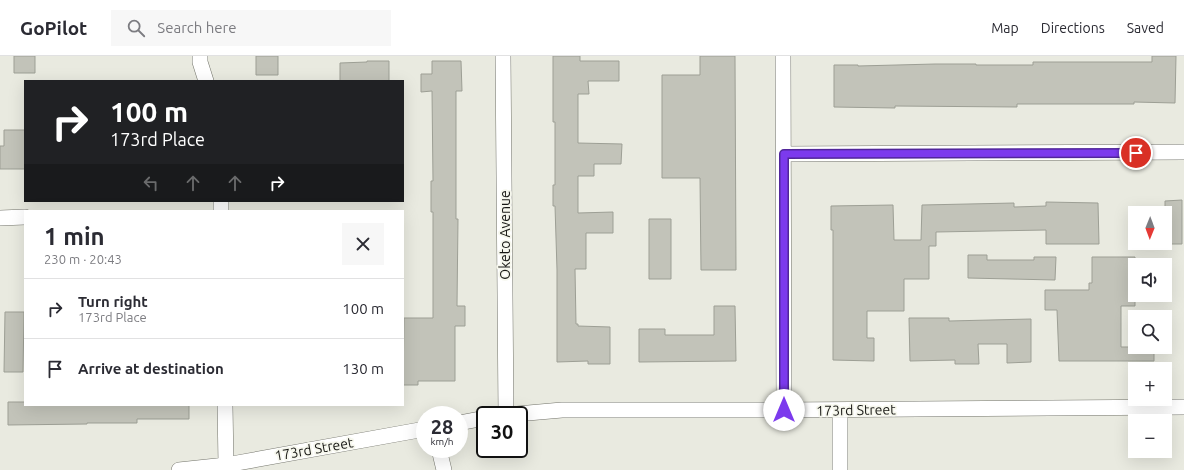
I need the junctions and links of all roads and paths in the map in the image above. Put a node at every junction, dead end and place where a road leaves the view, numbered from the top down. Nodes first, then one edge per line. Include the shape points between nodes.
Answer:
1 (200, 56) edge
2 (503, 56) edge
3 (783, 56) edge
4 (206, 80) edge
5 (1184, 152) edge
6 (784, 154) junction
7 (0, 218) edge
8 (24, 218) edge
9 (224, 406) edge
10 (506, 406) edge
11 (1184, 406) edge
12 (784, 410) junction
13 (840, 410) junction
14 (528, 413) edge
15 (416, 431) edge
16 (441, 458) edge
17 (226, 465) junction
18 (179, 470) edge
19 (444, 470) edge
20 (840, 470) edge

1 - 4 street
2 - 10 street, Oketo Avenue
3 - 6 street
5 - 6 street
6 - 12 street
7 - 8 street
9 - 17 street
11 - 13 street, 173rd Street
12 - 13 street, 173rd Street
12 - 14 street, 173rd Street via 562,410
13 - 20 street
15 - 17 street, 173rd Street
16 - 19 street
17 - 18 street, 173rd Street

